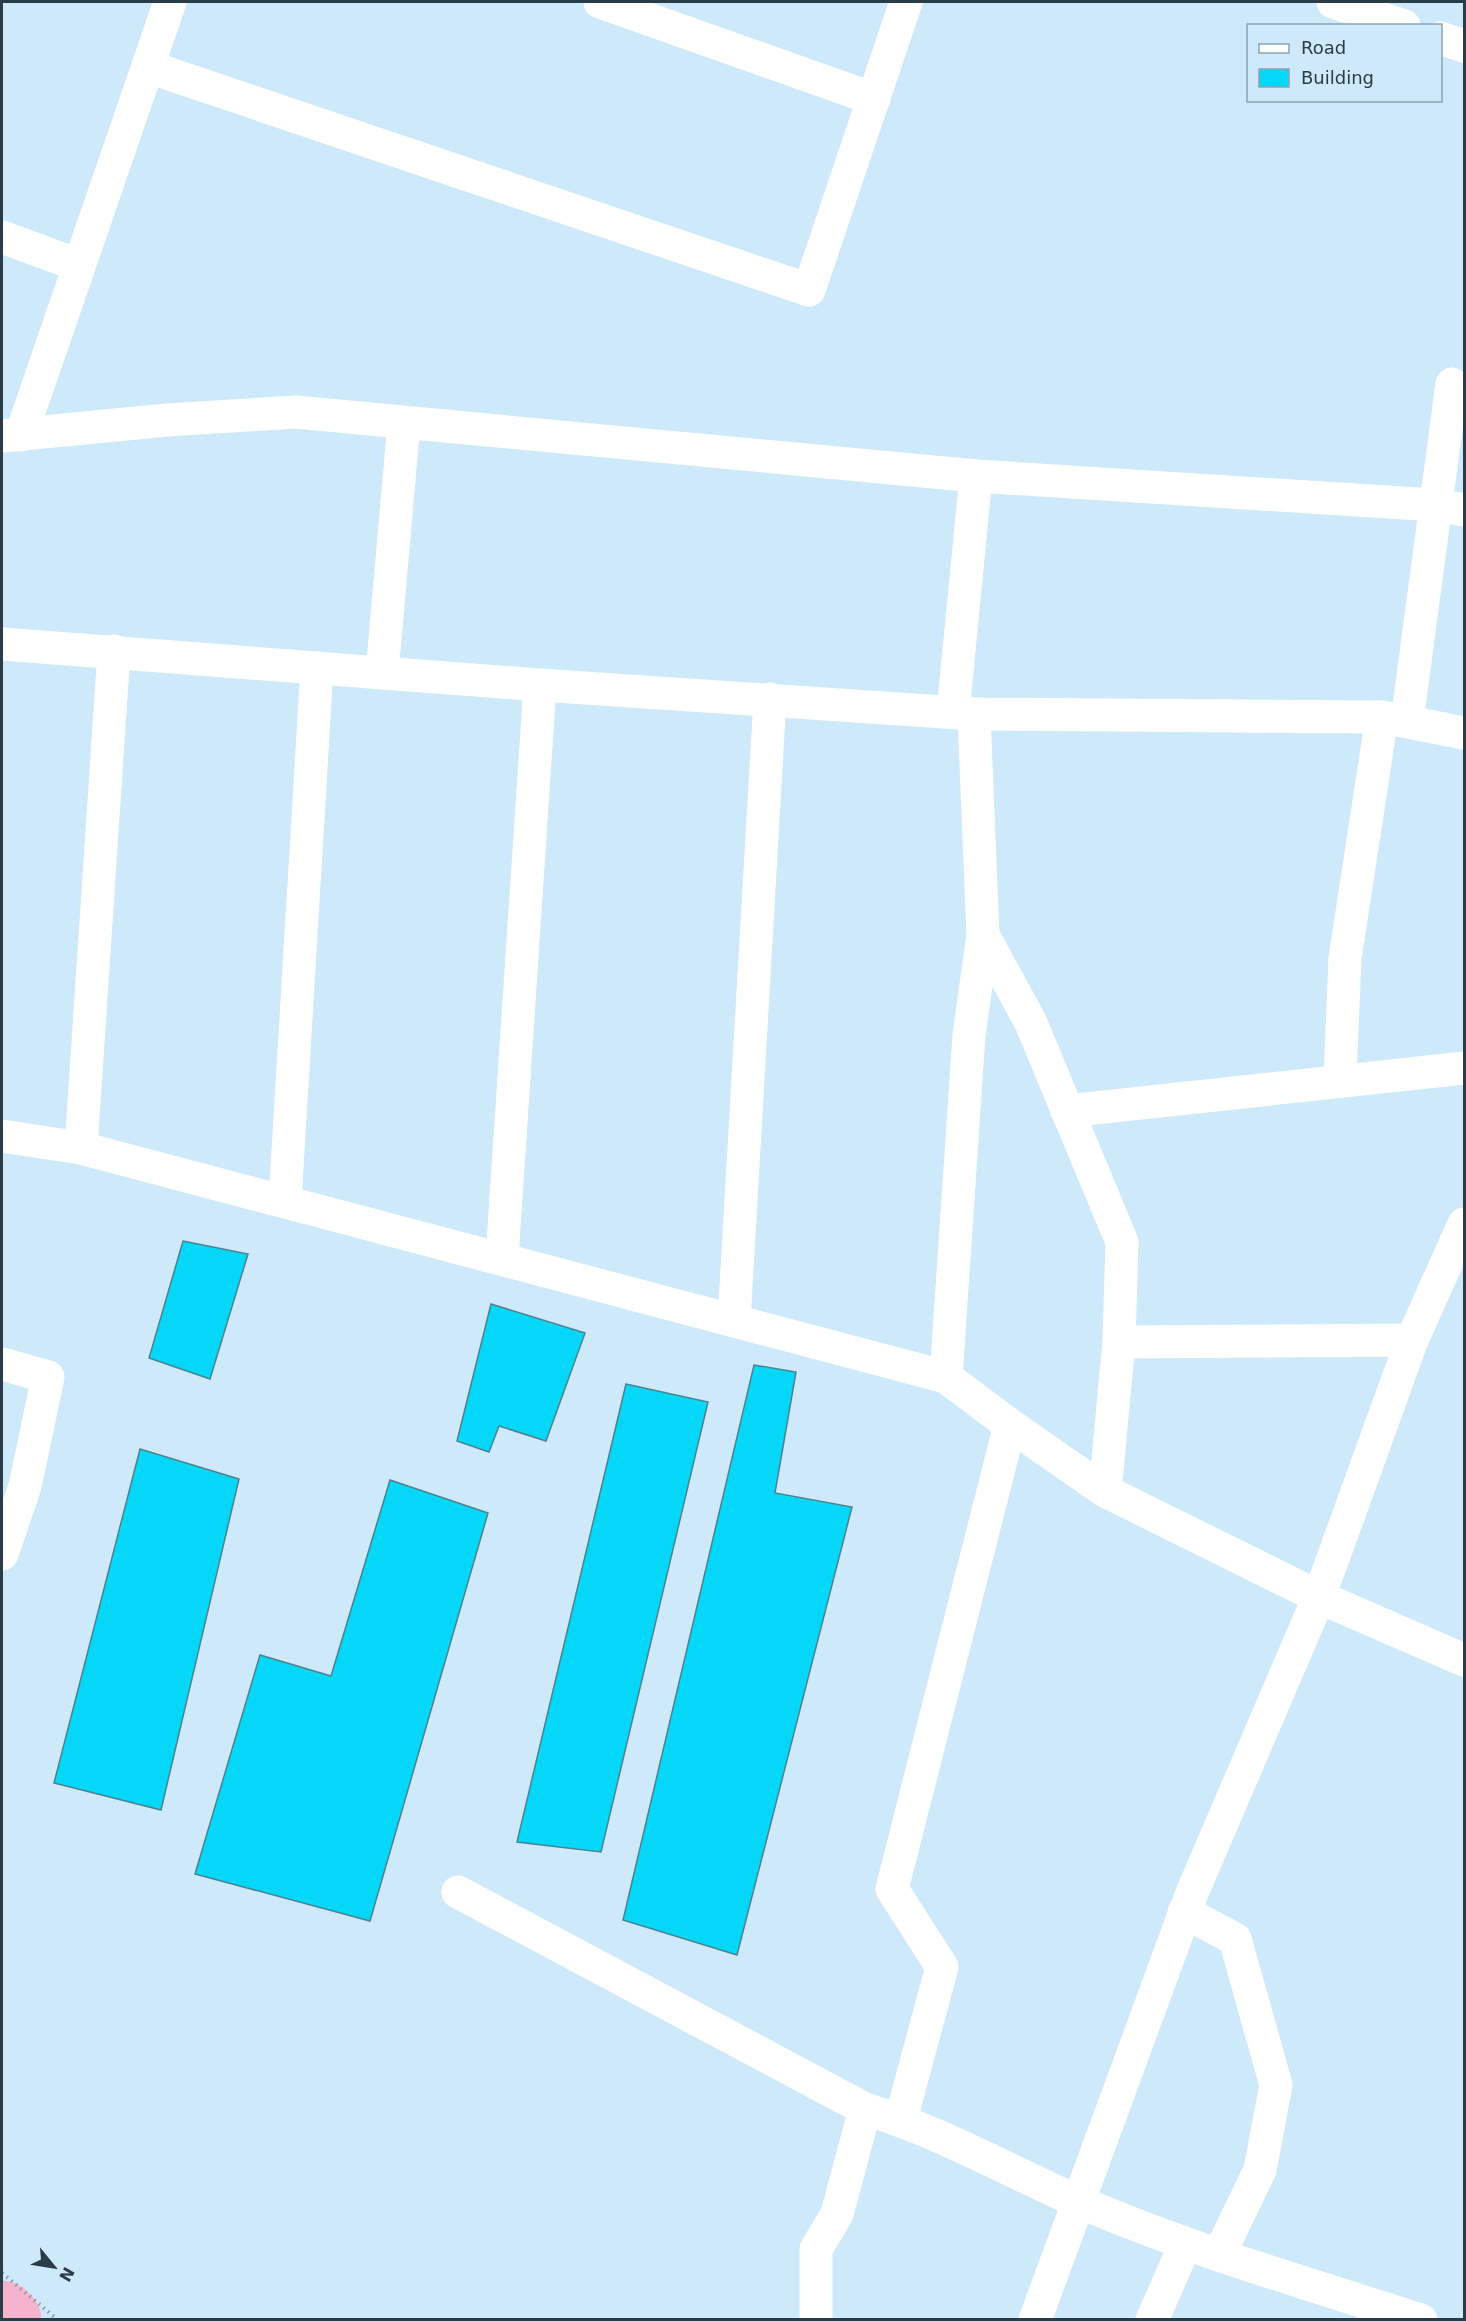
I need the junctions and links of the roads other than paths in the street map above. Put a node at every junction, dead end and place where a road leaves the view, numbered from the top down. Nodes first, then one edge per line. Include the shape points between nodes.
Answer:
1 (170, 2) edge
2 (600, 2) edge
3 (906, 2) edge
4 (1333, 2) edge
5 (1398, 24) edge
6 (1442, 39) edge
7 (1464, 46) edge
8 (149, 67) junction
9 (874, 99) junction
10 (2, 237) edge
11 (78, 265) junction
12 (1452, 384) dead end
13 (404, 423) junction
14 (11, 436) edge
15 (976, 476) junction
16 (1450, 507) edge
17 (2, 644) edge
18 (114, 651) junction
19 (317, 668) junction
20 (382, 673) junction
21 (540, 685) junction
22 (770, 699) junction
23 (964, 713) junction
24 (1394, 719) junction
25 (1464, 733) edge
26 (983, 935) junction
27 (1464, 1068) edge
28 (1340, 1080) junction
29 (1067, 1111) junction
30 (2, 1136) edge
31 (81, 1148) junction
32 (285, 1201) junction
33 (1464, 1224) edge
34 (501, 1258) junction
35 (734, 1321) junction
36 (1412, 1340) junction
37 (1119, 1342) junction
38 (2, 1364) edge
39 (946, 1377) junction
40 (1010, 1425) junction
41 (1105, 1491) junction
42 (2, 1554) edge
43 (1319, 1597) junction
44 (1464, 1660) edge
45 (458, 1892) dead end
46 (1184, 1912) junction
47 (865, 2109) junction
48 (901, 2120) junction
49 (1077, 2201) junction
50 (1185, 2245) junction
51 (1219, 2255) junction
52 (816, 2319) edge
53 (1035, 2319) edge
54 (1152, 2319) edge
55 (1420, 2319) edge

1 - 8 street
2 - 9 street
3 - 9 street
4 - 5 street
6 - 7 street
8 - 9 street via 809,290
8 - 11 street
10 - 11 street
11 - 14 street
12 - 16 street
13 - 14 street via 296,412
13 - 15 street
13 - 20 street
15 - 16 street
15 - 23 street
16 - 24 street
17 - 18 street
18 - 19 street
18 - 31 street
19 - 20 street
19 - 32 street
20 - 21 street
21 - 22 street
21 - 34 street
22 - 23 street
22 - 35 street
23 - 24 street
23 - 26 street
24 - 25 street
24 - 28 street via 1345,958
26 - 29 street via 1031,1023
26 - 39 street via 969,1035
27 - 28 street
28 - 29 street
29 - 37 street via 1122,1242
30 - 31 street
31 - 32 street
32 - 34 street
33 - 36 street
34 - 35 street
35 - 39 street
36 - 37 street
36 - 43 street
37 - 41 street
38 - 42 street via 48,1377 25,1486
39 - 40 street
40 - 41 street
40 - 48 street via 892,1889 942,1967
41 - 43 street
43 - 44 street
43 - 46 street
45 - 47 street
46 - 49 street
46 - 51 street via 1235,1939 1276,2085 1260,2170
47 - 48 street
47 - 52 street via 837,2214 816,2249
48 - 49 street
49 - 50 street
49 - 53 street
50 - 51 street
50 - 54 street
51 - 55 street

